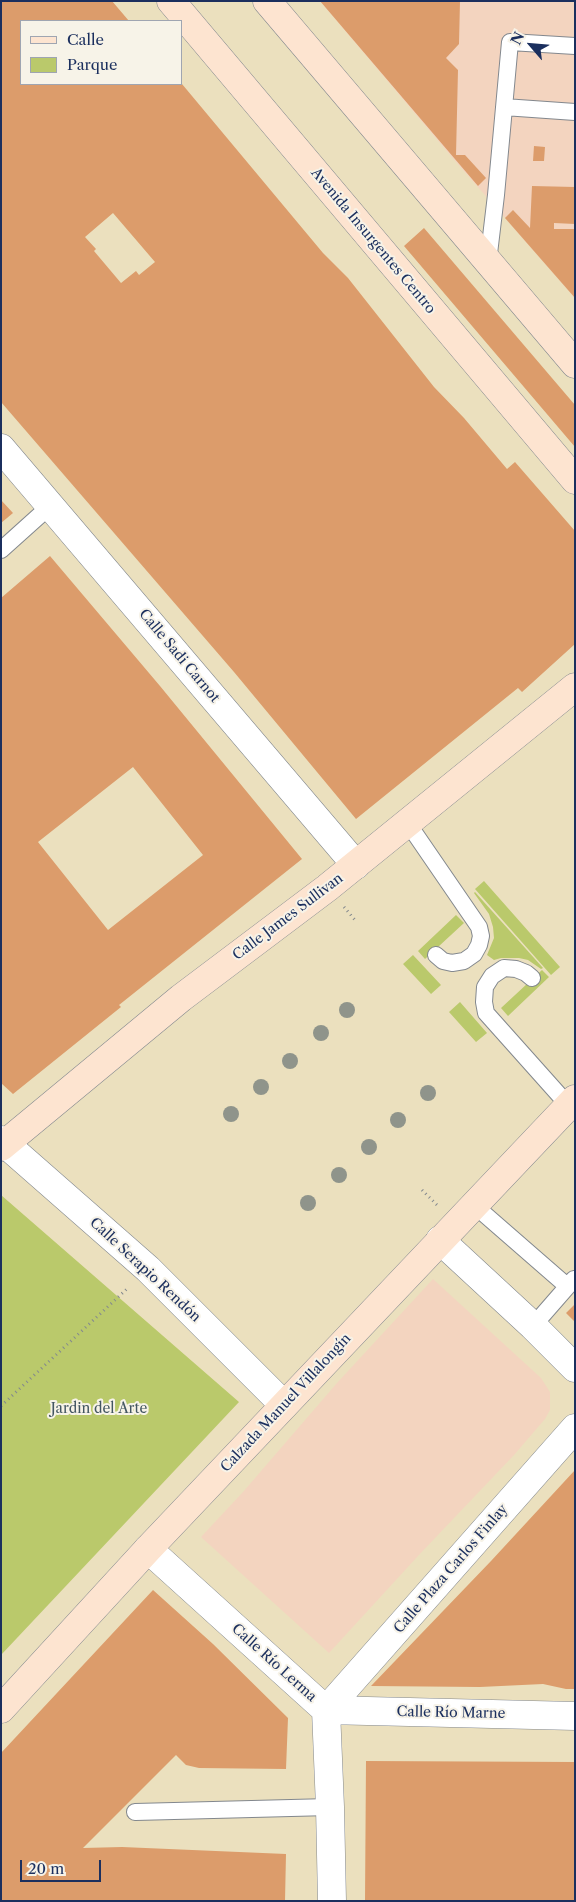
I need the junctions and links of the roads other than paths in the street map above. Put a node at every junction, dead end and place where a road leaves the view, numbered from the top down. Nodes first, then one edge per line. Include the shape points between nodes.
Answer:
1 (171, 1) edge
2 (267, 1) edge
3 (575, 46) edge
4 (504, 107) junction
5 (575, 112) edge
6 (488, 262) junction
7 (575, 364) edge
8 (1, 448) edge
9 (575, 480) edge
10 (50, 506) junction
11 (1, 550) edge
12 (575, 687) edge
13 (407, 822) junction
14 (356, 865) junction
15 (436, 956) dead end
16 (532, 978) dead end
17 (572, 1102) edge
18 (3, 1143) edge
19 (474, 1206) junction
20 (440, 1240) junction
21 (571, 1282) edge
22 (533, 1326) junction
23 (575, 1368) edge
24 (284, 1405) junction
25 (575, 1428) edge
26 (148, 1549) junction
27 (1, 1710) edge
28 (326, 1710) junction
29 (575, 1716) edge
30 (330, 1807) junction
31 (135, 1812) dead end
32 (332, 1901) edge

1 - 9 main road, Avenida Insurgentes Centro
2 - 6 main road
3 - 4 lane via 510,42
4 - 5 lane
4 - 6 lane
6 - 7 main road
8 - 10 street, Calle Sadi Carnot
10 - 11 lane
10 - 14 street, Calle Sadi Carnot
12 - 13 main road, Calle James Sullivan
13 - 14 main road, Calle James Sullivan
13 - 15 lane via 479,928 481,936 474,954 464,961 452,963
14 - 18 main road, Calle James Sullivan via 181,998
16 - 17 lane via 516,968 504,968 492,976 485,987 486,1013
17 - 19 main road, Calzada Manuel Villalongín
18 - 24 street, Calle Serapio Rendón via 148,1269
19 - 20 main road, Calzada Manuel Villalongín
19 - 21 lane
20 - 22 street
20 - 24 main road, Calzada Manuel Villalongín
21 - 22 lane
22 - 23 street
24 - 26 main road, Calzada Manuel Villalongín
25 - 28 street, Calle Plaza Carlos Finlay
26 - 27 main road, Calzada Manuel Villalongín
26 - 28 street, Calle Río Lerma
28 - 29 street, Calle Río Marne
28 - 30 street, Calle Río Lerma
30 - 31 lane
30 - 32 street, Calle Río Lerma

